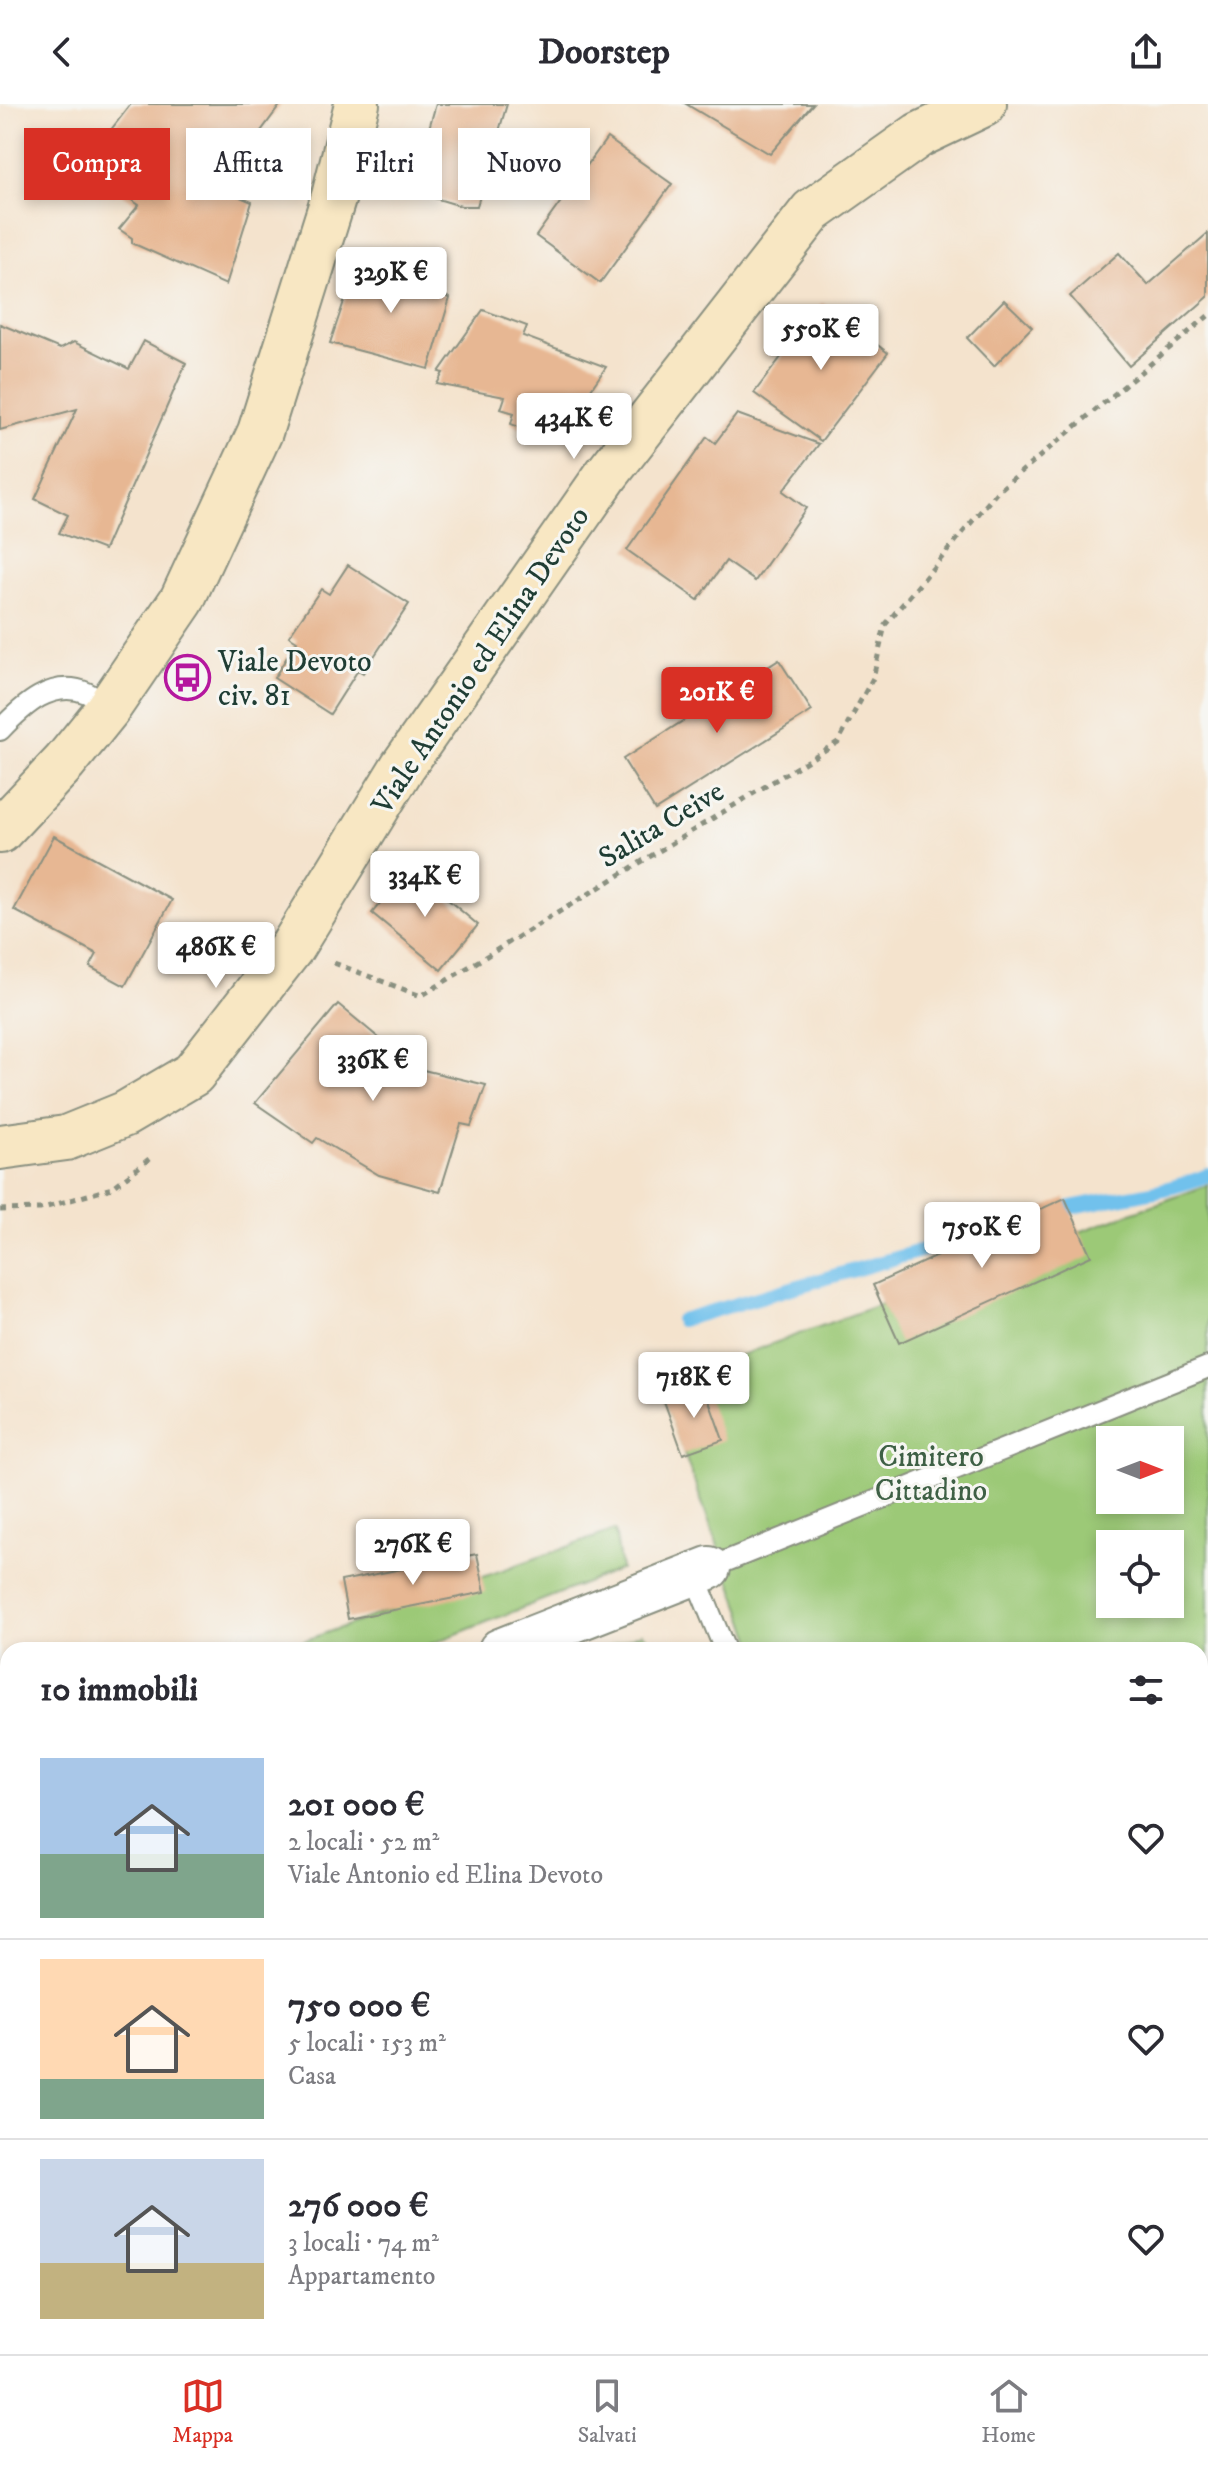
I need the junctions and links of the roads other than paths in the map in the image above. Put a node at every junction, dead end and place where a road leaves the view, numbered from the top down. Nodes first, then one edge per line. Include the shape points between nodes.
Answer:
1 (357, 104) edge
2 (984, 104) edge
3 (107, 710) junction
4 (0, 730) edge
5 (0, 831) edge
6 (0, 1147) edge
7 (1208, 1367) edge
8 (702, 1571) junction
9 (520, 1642) edge
10 (723, 1642) edge

1 - 3 street via 334,196 260,432 182,600
2 - 6 street, Viale Antonio ed Elina Devoto via 919,135 812,211 607,474 403,766 292,947 193,1074 125,1114 66,1138
3 - 4 lane via 89,694 64,687 40,695
3 - 5 street
7 - 8 lane
8 - 9 street
8 - 10 lane

